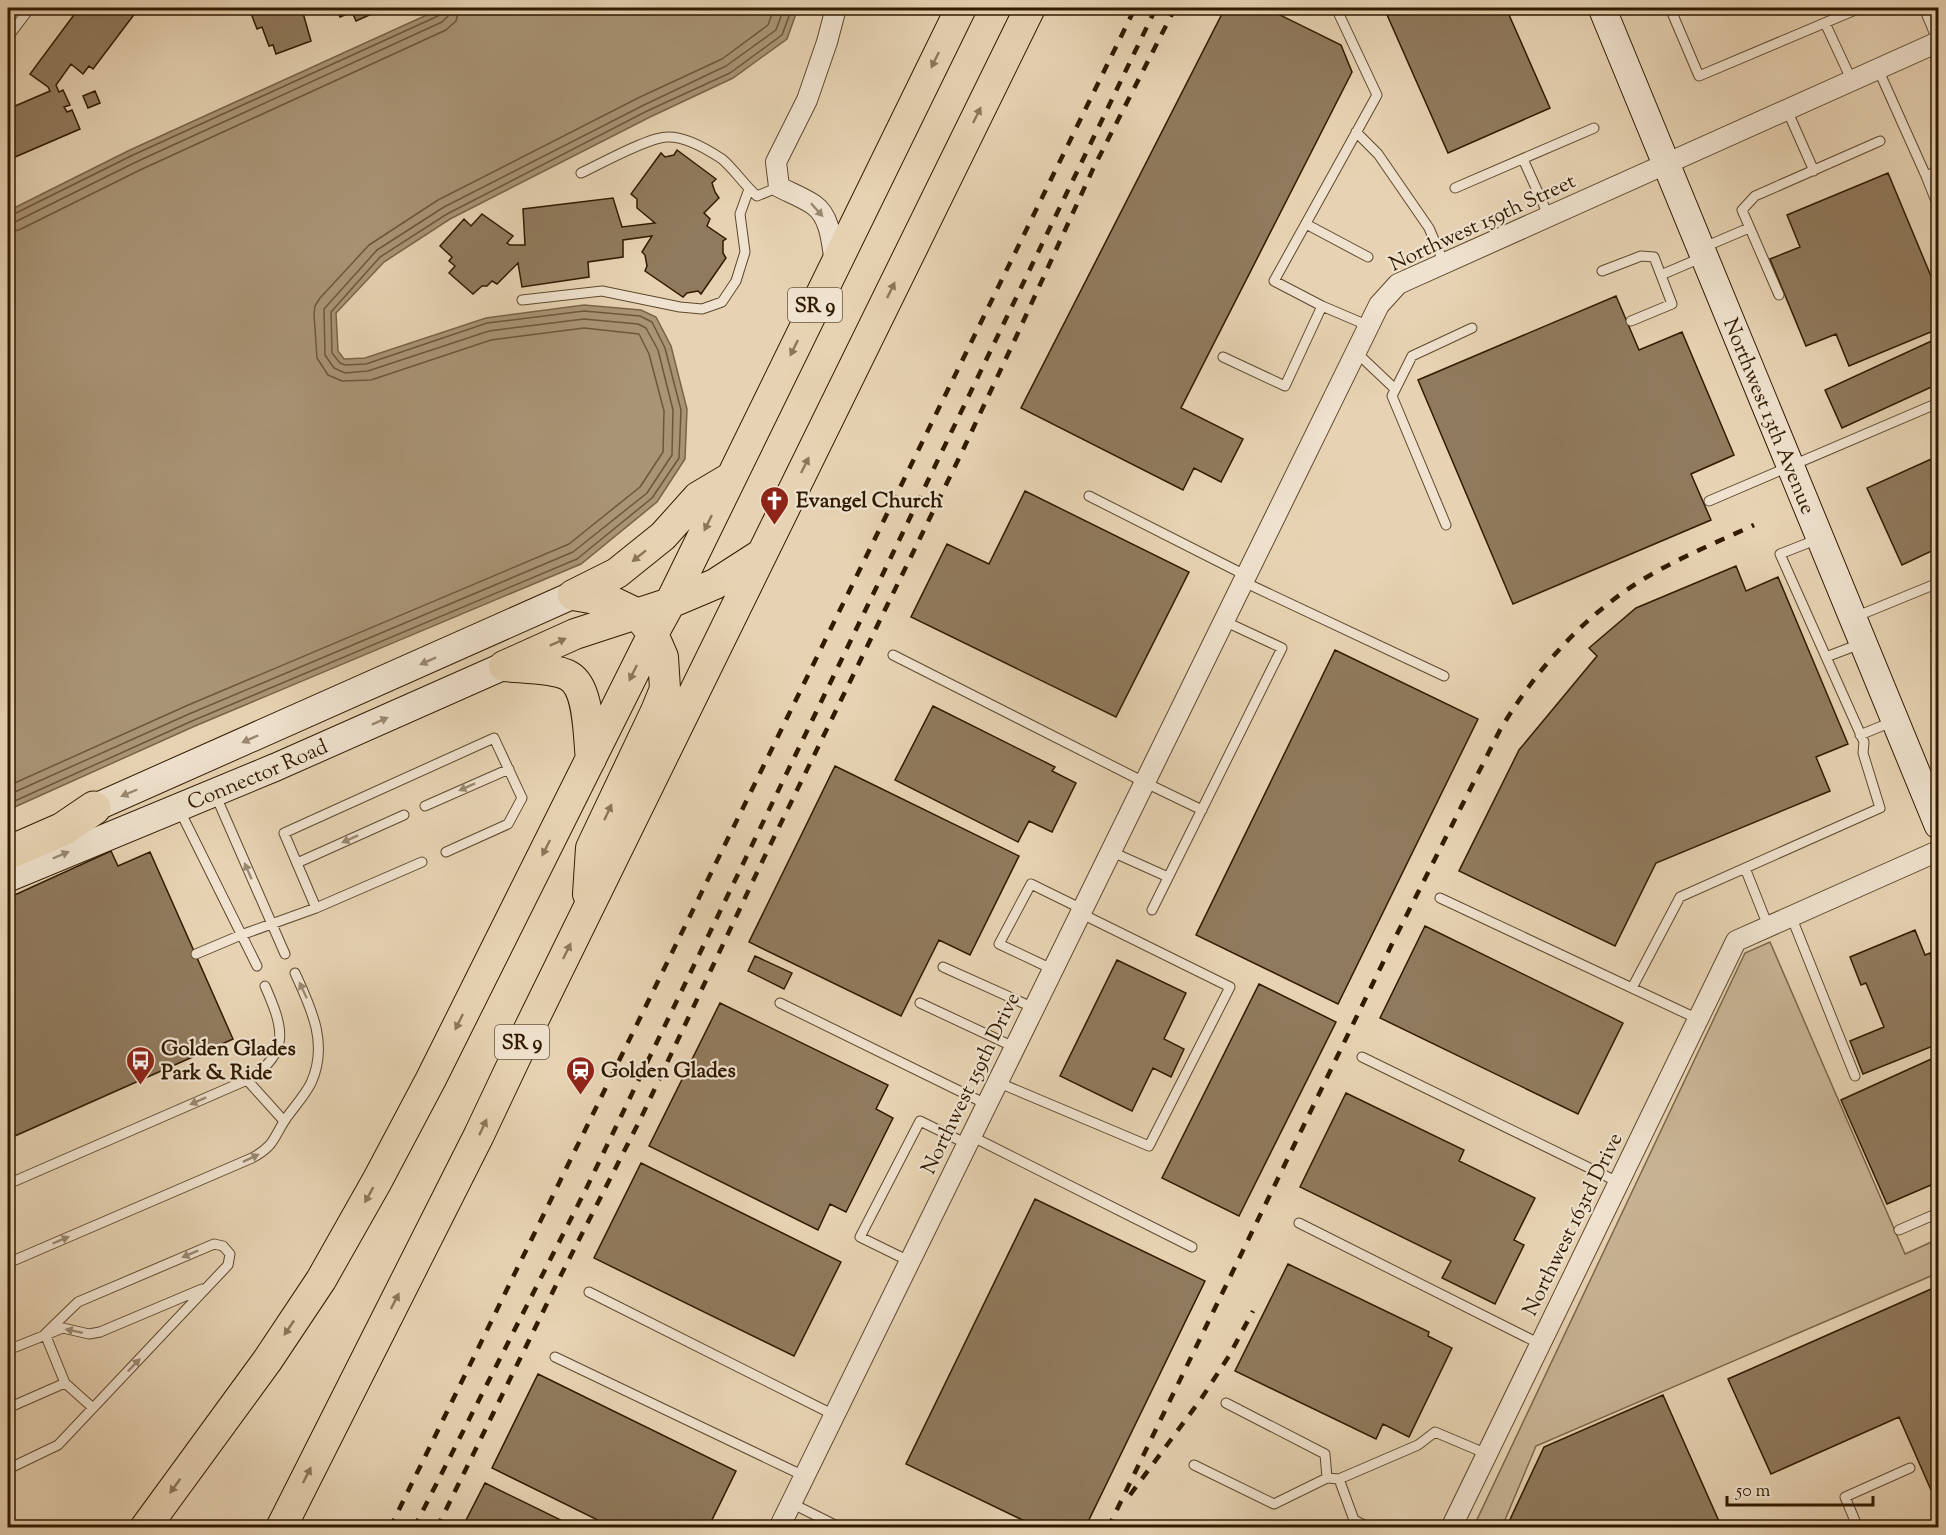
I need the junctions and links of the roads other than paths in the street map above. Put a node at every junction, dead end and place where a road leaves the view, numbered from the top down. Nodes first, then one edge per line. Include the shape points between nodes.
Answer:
1 (30, 8) edge
2 (836, 8) edge
3 (961, 8) edge
4 (1030, 8) edge
5 (1336, 8) edge
6 (1602, 8) edge
7 (1670, 8) edge
8 (1860, 8) edge
9 (1924, 8) edge
10 (1825, 22) junction
11 (8, 37) edge
12 (1938, 42) edge
13 (1878, 69) junction
14 (1852, 81) junction
15 (1787, 110) junction
16 (1594, 128) dead end
17 (1356, 132) junction
18 (1881, 141) dead end
19 (1523, 159) junction
20 (1666, 164) junction
21 (1814, 171) junction
22 (1938, 171) edge
23 (581, 173) dead end
24 (1926, 176) junction
25 (779, 181) junction
26 (1455, 188) dead end
27 (749, 189) junction
28 (1938, 206) edge
29 (1549, 217) junction
30 (1306, 224) junction
31 (1749, 228) junction
32 (1703, 252) junction
33 (1368, 257) dead end
34 (835, 263) junction
35 (1444, 264) junction
36 (1602, 271) dead end
37 (1661, 275) junction
38 (1779, 295) dead end
39 (522, 300) dead end
40 (1322, 306) junction
41 (1631, 321) dead end
42 (1369, 326) junction
43 (1472, 327) dead end
44 (1356, 352) junction
45 (1224, 357) dead end
46 (1395, 389) junction
47 (1938, 403) edge
48 (1791, 466) junction
49 (730, 478) junction
50 (1089, 496) dead end
51 (1708, 501) dead end
52 (1446, 525) dead end
53 (1821, 538) junction
54 (760, 555) junction
55 (1246, 579) junction
56 (1938, 583) edge
57 (573, 596) junction
58 (670, 603) junction
59 (1853, 618) junction
60 (1224, 621) junction
61 (644, 624) junction
62 (1864, 642) junction
63 (893, 655) dead end
64 (1826, 657) junction
65 (1204, 660) joint
66 (504, 666) junction
67 (1444, 676) dead end
68 (1895, 720) junction
69 (1860, 735) junction
70 (591, 759) junction
71 (201, 761) junction
72 (509, 769) junction
73 (164, 778) junction
74 (1144, 782) junction
75 (214, 792) junction
76 (425, 806) dead end
77 (177, 807) junction
78 (94, 808) junction
79 (1202, 810) junction
80 (404, 815) dead end
81 (1938, 825) edge
82 (8, 838) edge
83 (1938, 850) edge
84 (1110, 851) junction
85 (446, 852) dead end
86 (8, 853) edge
87 (422, 862) dead end
88 (297, 863) junction
89 (1745, 868) junction
90 (8, 878) edge
91 (1168, 878) junction
92 (1440, 898) dead end
93 (316, 908) junction
94 (587, 909) junction
95 (1152, 910) dead end
96 (1081, 911) junction
97 (1791, 916) junction
98 (271, 924) junction
99 (1768, 926) junction
100 (241, 934) junction
101 (196, 954) dead end
102 (285, 954) dead end
103 (257, 966) dead end
104 (943, 967) dead end
105 (1052, 969) junction
106 (295, 973) dead end
107 (265, 986) dead end
108 (1632, 988) junction
109 (780, 1003) dead end
110 (920, 1003) dead end
111 (1034, 1008) junction
112 (1698, 1019) junction
113 (1014, 1047) junction
114 (1362, 1057) dead end
115 (1855, 1076) dead end
116 (247, 1080) junction
117 (997, 1082) junction
118 (986, 1104) junction
119 (284, 1121) junction
120 (969, 1140) junction
121 (1618, 1182) junction
122 (8, 1184) edge
123 (1938, 1213) edge
124 (1299, 1222) dead end
125 (1899, 1230) dead end
126 (1192, 1247) dead end
127 (909, 1261) junction
128 (8, 1263) edge
129 (207, 1287) junction
130 (589, 1292) dead end
131 (45, 1334) junction
132 (1540, 1344) junction
133 (8, 1350) edge
134 (555, 1357) dead end
135 (65, 1383) junction
136 (1226, 1403) dead end
137 (8, 1408) edge
138 (93, 1408) junction
139 (834, 1415) junction
140 (1487, 1454) junction
141 (1194, 1465) dead end
142 (1910, 1468) dead end
143 (8, 1469) edge
144 (804, 1476) junction
145 (1326, 1478) junction
146 (1339, 1479) junction
147 (791, 1503) junction
148 (145, 1527) edge
149 (281, 1527) edge
150 (779, 1527) edge
151 (841, 1527) edge
152 (1370, 1527) edge
153 (1452, 1527) edge
154 (1858, 1527) edge

1 - 11 lane
2 - 25 street via 807,100 776,162
3 -> 34 main road, SR 9
54 -> 4 main road, SR 9
5 - 17 lane via 1377,95
6 - 20 main road, Northwest 13th Avenue
7 - 10 lane via 1699,76
8 - 10 lane
9 - 12 lane
10 - 14 lane
12 - 13 street, Northwest 159th Street
13 - 14 street, Northwest 159th Street
13 - 24 lane
14 - 15 street, Northwest 159th Street
15 - 20 street, Northwest 159th Street
15 - 21 lane
16 - 19 lane
17 - 30 lane
17 - 35 lane via 1378,154 1429,228
18 - 21 lane
19 - 26 lane
19 - 29 lane
20 - 29 street, Northwest 159th Street
20 - 32 main road, Northwest 13th Avenue
21 - 31 lane via 1755,196 1742,210
22 - 24 lane
23 - 27 lane via 665,136 703,148 723,160
24 - 28 lane
25 - 27 lane via 757,196
25 -> 34 street via 819,210 829,229
27 - 39 lane via 740,214 745,252 736,281 722,302 702,309 680,308 602,291
29 - 35 street, Northwest 159th Street
30 - 33 lane
30 - 40 lane via 1275,281
31 - 32 lane
31 - 38 lane
32 - 37 lane
32 - 48 main road, Northwest 13th Avenue
34 -> 49 main road, SR 9
35 - 42 street, Northwest 159th Street via 1398,284 1379,305
36 - 37 lane via 1641,256 1654,257
37 - 41 lane via 1672,304
40 - 42 lane
40 - 45 lane via 1285,386
42 - 44 street, Northwest 159th Street
43 - 46 lane via 1412,356
44 - 46 lane
44 - 55 street, Northwest 159th Street
46 - 52 lane via 1392,396
47 - 48 lane
48 - 51 lane
48 - 53 main road, Northwest 13th Avenue
49 -> 57 main road via 698,497 663,536 617,573
49 -> 58 main road, SR 9
50 - 55 lane
53 - 59 main road, Northwest 13th Avenue
53 - 64 lane via 1780,554
54 - 58 main road via 716,584
54 - 94 main road, SR 9
55 - 60 street, Northwest 159th Street
55 - 67 lane
56 - 59 lane
57 - 61 main road via 613,602
57 -> 71 main road, Connector Road
58 - 61 main road
59 - 62 main road, Northwest 13th Avenue
60 - 65 street, Northwest 159th Street
60 - 79 lane via 1282,648
66 -> 61 main road via 575,634
61 -> 70 main road
94 -> 61 main road via 591,848 665,689 663,657
62 - 64 lane
62 - 68 main road, Northwest 13th Avenue
63 - 74 lane
64 - 69 lane
65 - 74 street, Northwest 159th Drive
66 - 70 main road via 555,671 577,683 587,707
75 -> 66 main road, Connector Road
68 - 69 lane
68 - 81 main road, Northwest 13th Avenue
69 - 89 lane via 1880,808
70 -> 148 main road via 431,1079 321,1280 267,1361
71 - 73 main road, Connector Road
71 - 75 street
72 -> 76 lane
72 - 85 lane via 522,798 508,824
72 - 88 lane via 494,738 284,833
73 - 77 street
73 -> 78 main road, Connector Road
74 - 79 lane
74 - 84 street, Northwest 159th Drive
75 - 77 main road, Connector Road
98 -> 75 lane
90 -> 77 main road, Connector Road
77 - 100 lane
78 - 82 main road via 70,812
78 - 86 highway via 63,829
79 - 91 lane
80 -> 88 lane
83 - 97 street
84 - 91 lane
84 - 96 street, Northwest 159th Drive
87 - 93 lane
88 - 93 lane
89 - 99 lane
89 - 108 lane via 1680,897
91 - 95 lane
92 - 108 lane
93 - 98 lane
149 -> 94 main road, SR 9 via 479,1135
96 - 105 street, Northwest 159th Drive
96 - 105 lane via 1031,884 999,944
96 - 117 lane via 1230,987 1149,1146
97 - 99 street
97 - 115 lane
98 - 100 lane
98 - 102 lane
99 - 112 street, Northwest 163rd Drive via 1736,941
100 - 101 lane
100 - 103 lane
104 - 111 lane
105 - 111 street, Northwest 159th Drive
119 -> 106 lane via 311,1083 317,1064 318,1031 313,1010
107 - 116 lane via 279,1025 277,1050 269,1063
108 - 112 lane
109 - 118 lane
110 - 113 lane
111 - 113 street, Northwest 159th Drive
112 - 121 street, Northwest 163rd Drive
113 - 117 street, Northwest 159th Drive
114 - 121 lane
116 - 119 lane
116 -> 122 lane
117 - 118 street, Northwest 159th Drive
118 - 120 street, Northwest 159th Drive
128 -> 119 lane via 252,1158 271,1145
120 - 126 lane
120 - 127 street, Northwest 159th Drive
120 - 127 lane via 920,1121 860,1237
121 - 132 street, Northwest 163rd Drive
123 - 125 lane
124 - 132 lane
127 - 139 street, Northwest 159th Drive
129 -> 131 lane via 100,1332 89,1334 63,1328
129 -> 131 lane via 228,1265 230,1254 223,1246 214,1244 78,1302
138 -> 129 lane
130 - 139 lane
131 - 133 lane
131 - 135 lane
132 - 140 street, Northwest 163rd Drive
134 - 144 lane
135 - 137 lane
135 - 138 lane
136 - 145 lane via 1325,1454
138 - 143 lane via 58,1445
139 - 144 street, Northwest 159th Drive
140 - 146 lane via 1435,1432 1418,1445
140 - 153 street, Northwest 163rd Drive
141 - 145 lane via 1274,1504
142 - 154 lane via 1845,1497
144 - 147 street, Northwest 159th Drive
145 - 146 lane
146 - 152 lane via 1354,1520
147 - 150 street, Northwest 159th Drive
147 - 151 lane

